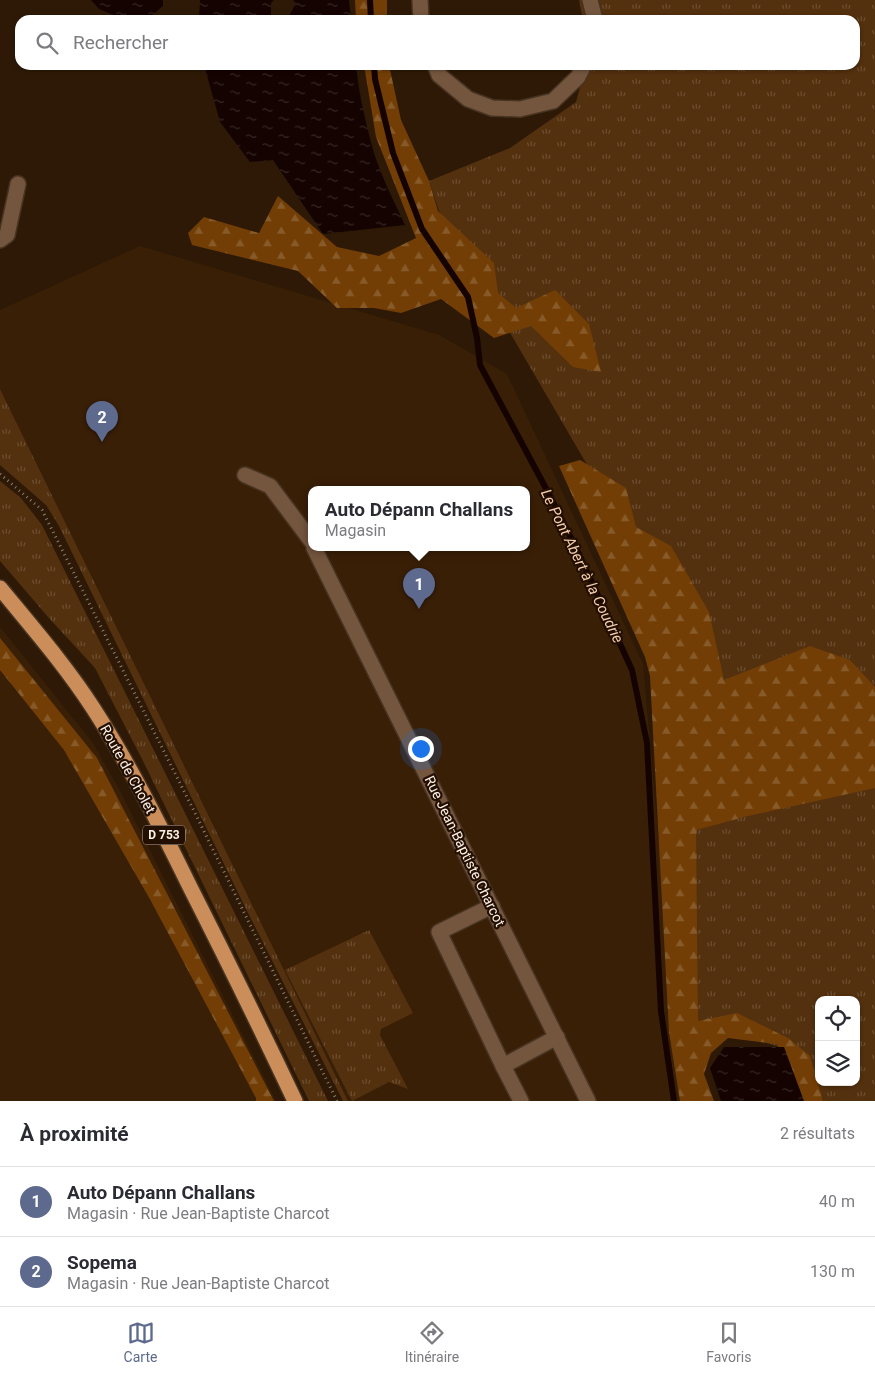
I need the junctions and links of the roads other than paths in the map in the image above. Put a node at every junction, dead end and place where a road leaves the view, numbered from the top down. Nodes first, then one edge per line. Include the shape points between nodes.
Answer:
1 (420, 0) edge
2 (590, 0) edge
3 (421, 15) edge
4 (594, 15) edge
5 (436, 70) edge
6 (582, 70) edge
7 (18, 184) dead end
8 (0, 240) edge
9 (245, 475) dead end
10 (308, 537) edge
11 (315, 551) edge
12 (0, 588) edge
13 (492, 906) junction
14 (557, 1037) junction
15 (503, 1066) junction
16 (295, 1101) edge
17 (521, 1101) edge
18 (588, 1101) edge

1 - 3 street
2 - 4 street
5 - 6 street via 468,98 492,108 520,110 553,101
7 - 8 street via 8,235
9 - 10 street via 270,486
11 - 13 street, Rue Jean-Baptiste Charcot
12 - 16 main road, Route de Cholet / D 753 via 68,673 114,742 149,804
13 - 14 street, Rue Jean-Baptiste Charcot
13 - 15 street via 439,932
14 - 15 street
14 - 18 street, Rue Jean-Baptiste Charcot
15 - 17 street

